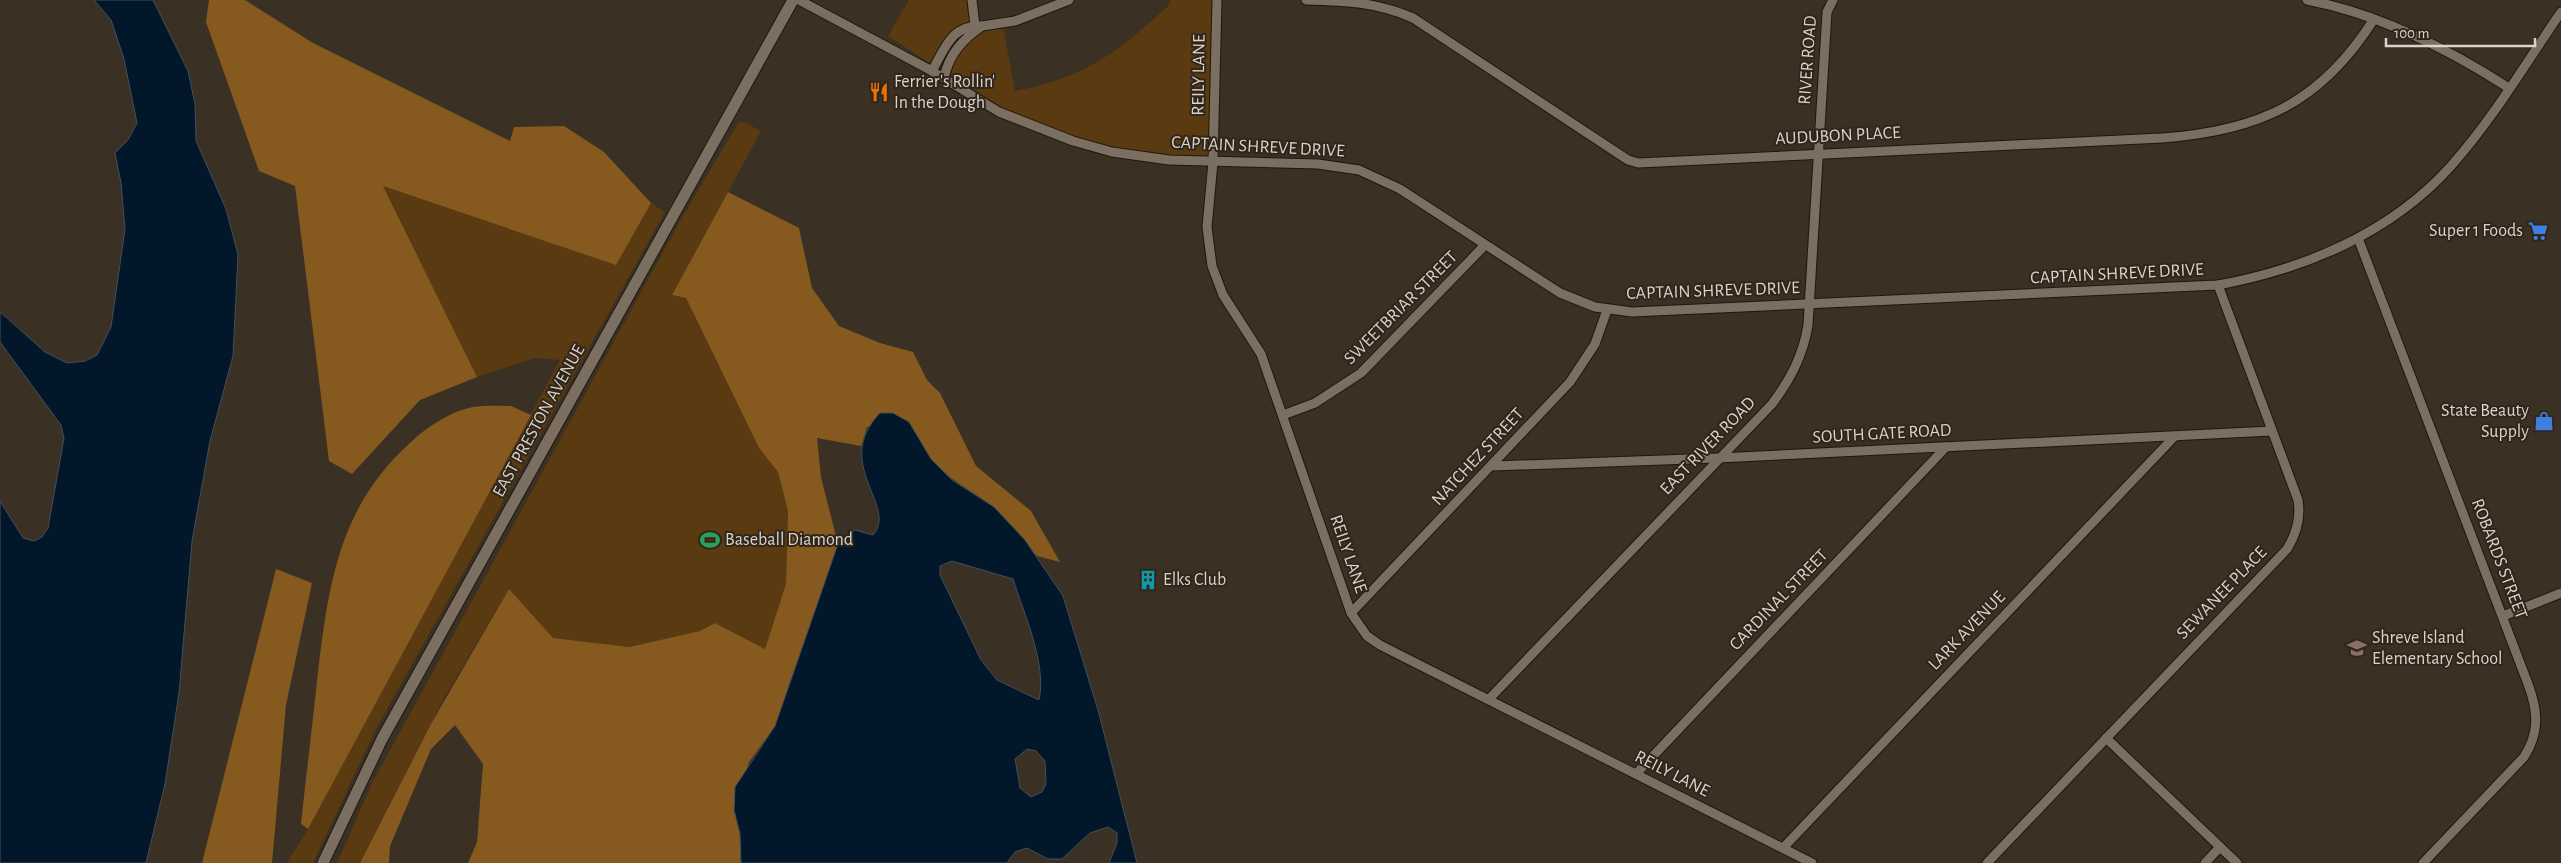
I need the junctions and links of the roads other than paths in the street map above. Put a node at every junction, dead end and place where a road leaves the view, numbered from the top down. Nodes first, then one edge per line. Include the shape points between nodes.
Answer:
1 (793, 0) edge
2 (799, 0) edge
3 (972, 0) edge
4 (1069, 0) edge
5 (1217, 0) edge
6 (1306, 0) edge
7 (1833, 0) edge
8 (2307, 0) edge
9 (2561, 12) edge
10 (2374, 19) junction
11 (978, 26) junction
12 (932, 71) junction
13 (944, 78) junction
14 (2509, 88) junction
15 (1818, 154) junction
16 (1213, 162) junction
17 (2358, 238) junction
18 (1485, 245) junction
19 (2218, 285) junction
20 (1810, 304) junction
21 (1607, 310) junction
22 (1283, 415) junction
23 (2272, 431) junction
24 (2174, 437) junction
25 (1946, 447) junction
26 (1718, 458) junction
27 (1493, 466) junction
28 (2561, 593) edge
29 (1351, 613) junction
30 (2502, 616) junction
31 (1489, 699) junction
32 (2106, 738) junction
33 (1636, 774) junction
34 (2220, 847) junction
35 (1783, 848) junction
36 (323, 863) edge
37 (1812, 863) edge
38 (1987, 863) edge
39 (2205, 863) edge
40 (2237, 863) edge
41 (2423, 863) edge

1 - 36 street, EAST PRESTON AVENUE via 382,739
2 - 12 street, CAPTAIN SHREVE DRIVE
3 - 11 street
4 - 11 street via 1015,21
5 - 16 street, REILY LANE
6 - 15 street, AUDUBON PLACE via 1370,3 1413,18 1633,162
7 - 15 street, RIVER ROAD via 1827,12
8 - 10 street
9 - 14 street, CAPTAIN SHREVE DRIVE
10 - 14 street via 2438,46
10 - 15 street, AUDUBON PLACE via 2350,54 2315,89 2267,116 2221,130 2162,138
11 - 12 street via 966,26 950,40
11 - 13 street via 950,58
12 - 13 street, CAPTAIN SHREVE DRIVE
13 - 16 street, CAPTAIN SHREVE DRIVE via 999,112 1073,141 1137,156
14 - 17 street, CAPTAIN SHREVE DRIVE via 2474,139 2443,174 2394,216
15 - 20 street, EAST RIVER ROAD
16 - 18 street, CAPTAIN SHREVE DRIVE via 1318,164 1359,170 1400,189
16 - 22 street, REILY LANE via 1207,227 1212,266 1223,295 1261,354
17 - 19 street, CAPTAIN SHREVE DRIVE via 2284,269
17 - 30 street, ROBARDS STREET
18 - 21 street, CAPTAIN SHREVE DRIVE via 1560,293
18 - 22 street, SWEETBRIAR STREET via 1361,373 1315,403
19 - 20 street, CAPTAIN SHREVE DRIVE
19 - 23 street, SEWANEE PLACE
20 - 21 street, CAPTAIN SHREVE DRIVE via 1632,312
20 - 26 street, EAST RIVER ROAD via 1805,342 1786,385 1772,404
21 - 27 street, NATCHEZ STREET via 1595,344 1582,367
22 - 29 street, REILY LANE
23 - 24 street, SOUTH GATE ROAD
23 - 32 street, SEWANEE PLACE via 2299,506 2297,529 2291,542
24 - 25 street, SOUTH GATE ROAD
24 - 35 street, LARK AVENUE
25 - 26 street, SOUTH GATE ROAD
25 - 33 street, CARDINAL STREET
26 - 27 street, SOUTH GATE ROAD
26 - 31 street, EAST RIVER ROAD
27 - 29 street, NATCHEZ STREET
28 - 30 street
29 - 31 street, REILY LANE via 1367,636 1380,645
30 - 41 street, ROBARDS STREET via 2534,699 2537,716 2532,745 2524,758
31 - 33 street, REILY LANE
32 - 34 street
32 - 38 street, SEWANEE PLACE
33 - 35 street, REILY LANE
34 - 39 street
34 - 40 street
35 - 37 street, REILY LANE

